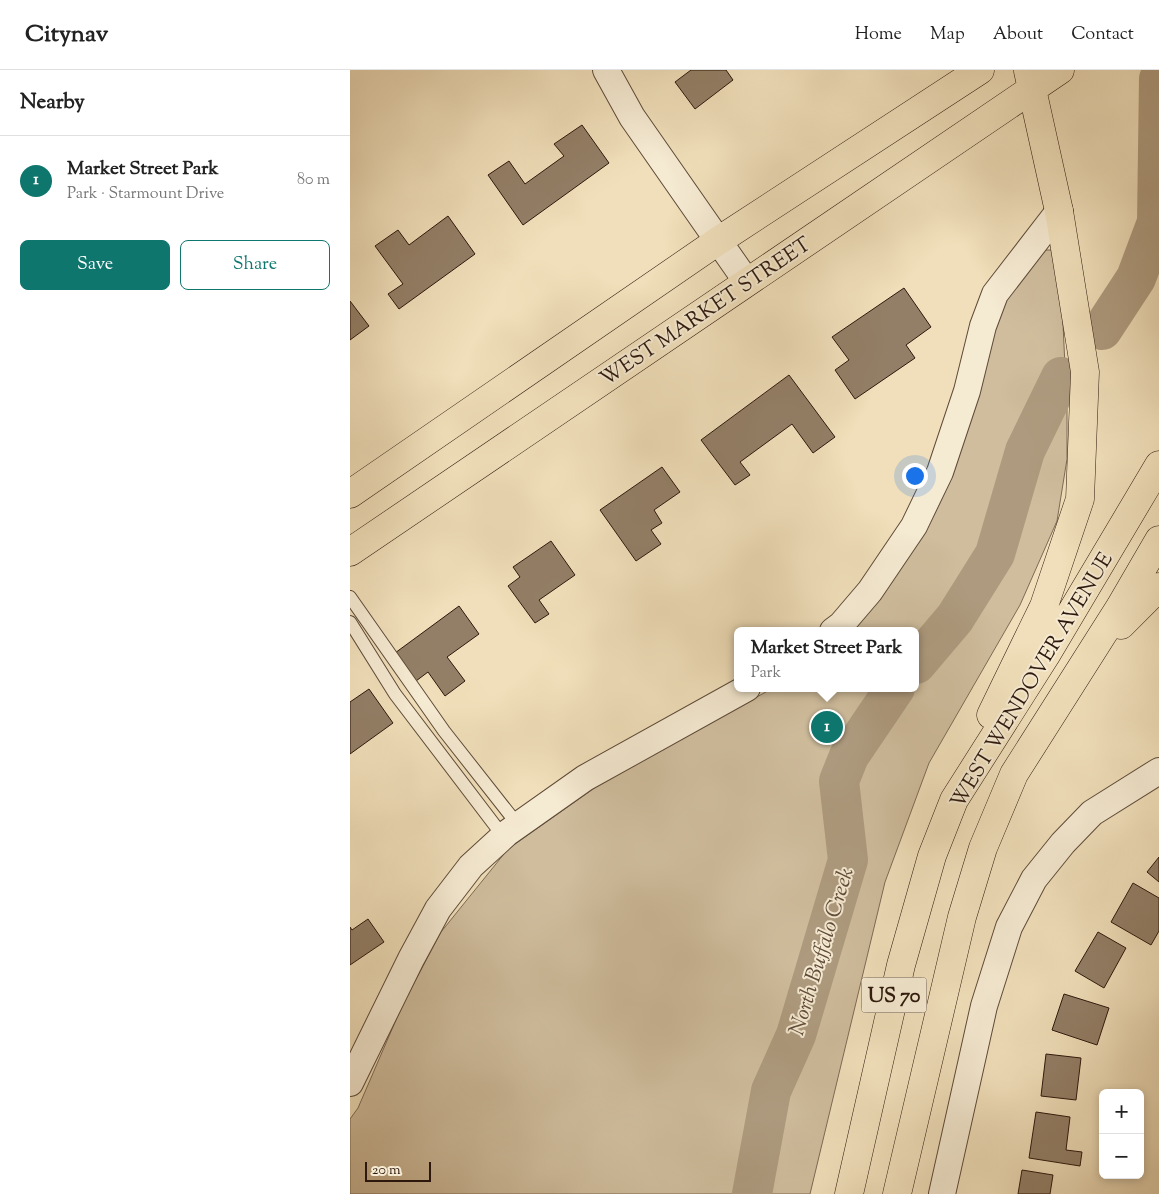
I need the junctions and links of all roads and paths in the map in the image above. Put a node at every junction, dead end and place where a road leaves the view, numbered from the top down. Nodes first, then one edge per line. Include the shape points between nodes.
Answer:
1 (606, 70) edge
2 (980, 70) edge
3 (1060, 70) edge
4 (1030, 79) edge
5 (1059, 211) junction
6 (718, 242) junction
7 (747, 282) junction
8 (1159, 465) edge
9 (350, 494) edge
10 (1159, 540) edge
11 (350, 552) edge
12 (1159, 587) edge
13 (350, 597) edge
14 (350, 622) edge
15 (838, 627) edge
16 (1086, 659) junction
17 (741, 692) edge
18 (1159, 771) edge
19 (954, 800) junction
20 (511, 830) junction
21 (350, 1083) edge
22 (849, 1194) edge
23 (897, 1194) edge
24 (942, 1194) edge

1 - 6 street via 632,117
2 - 6 main road
3 - 4 main road, WEST MARKET STREET
4 - 5 main road
4 - 7 main road, WEST MARKET STREET
5 - 15 street via 995,294 940,472 914,526 870,591
5 - 19 main road via 1085,372 1080,499 1044,606 988,720
6 - 7 street
6 - 9 main road
7 - 11 main road, WEST MARKET STREET
8 - 19 main road, WEST WENDOVER AVENUE / US 70 via 1046,655
10 - 16 main road, WEST WENDOVER AVENUE / US 70
12 - 16 main road
13 - 20 lane
14 - 20 lane via 395,694
16 - 23 main road, WEST WENDOVER AVENUE / US 70 via 1014,774 983,848 962,916
17 - 20 street via 585,778
18 - 24 street via 1092,813 1063,843 1034,879 1009,927 984,1006
19 - 22 main road, WEST WENDOVER AVENUE / US 70 via 932,856 901,965
20 - 21 street via 470,866 438,909

